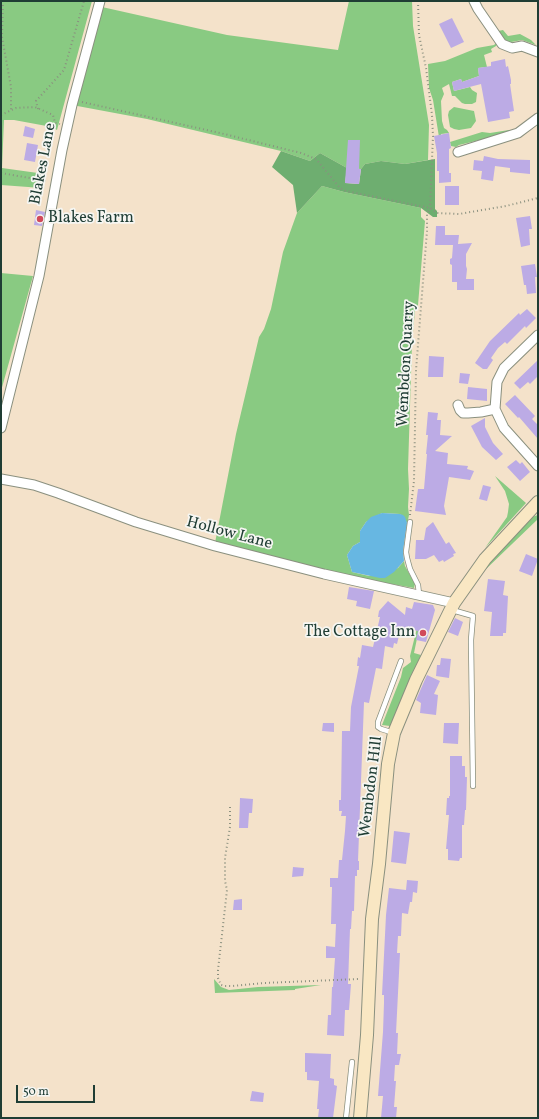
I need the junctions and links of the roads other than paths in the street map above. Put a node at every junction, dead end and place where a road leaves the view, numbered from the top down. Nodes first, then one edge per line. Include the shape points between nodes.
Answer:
1 (100, 1) edge
2 (474, 1) edge
3 (538, 52) edge
4 (538, 118) edge
5 (458, 152) dead end
6 (538, 335) edge
7 (458, 405) dead end
8 (494, 409) junction
9 (1, 428) edge
10 (538, 466) edge
11 (1, 478) edge
12 (538, 502) edge
13 (410, 522) road end
14 (419, 594) junction
15 (452, 606) junction
16 (401, 661) dead end
17 (394, 733) junction
18 (473, 786) dead end
19 (352, 1062) dead end
20 (351, 1071) junction
21 (365, 1072) junction
22 (346, 1118) edge
23 (360, 1118) edge

1 - 9 street, Blakes Lane via 72,104 39,276
2 - 3 street via 502,44 512,48 522,46
4 - 5 street via 518,133
6 - 8 street via 504,368 497,382
7 - 8 street via 463,413
8 - 10 street via 504,428
11 - 14 street, Hollow Lane via 34,485 136,522 215,546 324,574
12 - 15 main road, Wembdon Hill via 485,559
13 - 14 lane via 406,552
14 - 15 street, Hollow Lane
15 - 17 main road, Wembdon Hill via 416,680
15 - 18 lane via 473,616
16 - 17 lane via 378,722 378,727
17 - 21 main road, Wembdon Hill via 388,764 372,919
19 - 20 lane
20 - 21 lane
20 - 22 lane
21 - 23 main road, Wembdon Hill

